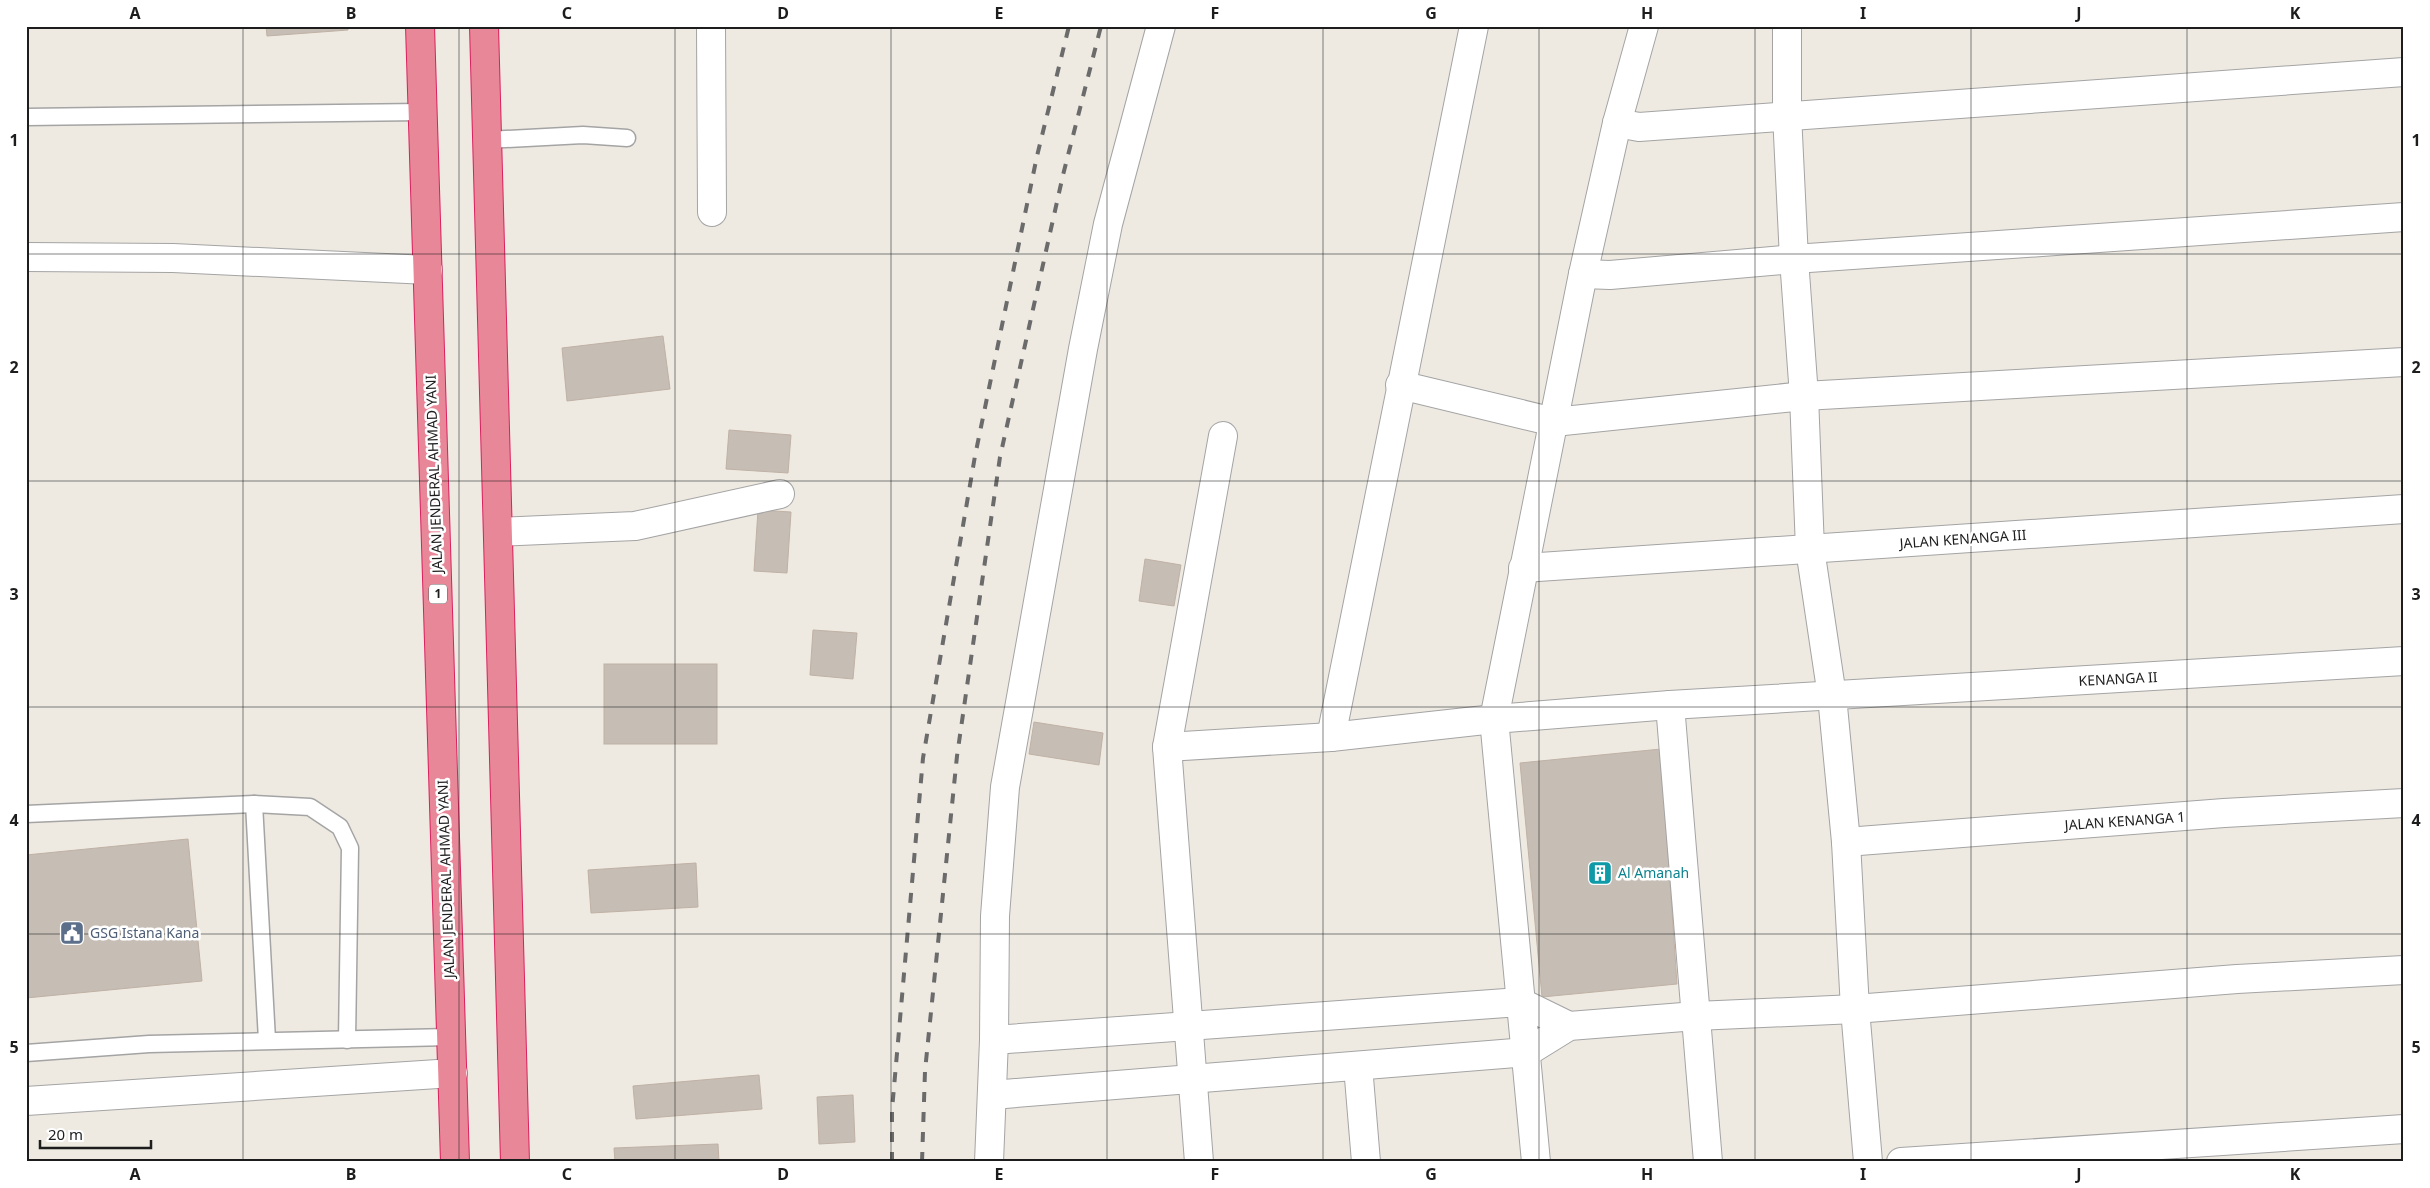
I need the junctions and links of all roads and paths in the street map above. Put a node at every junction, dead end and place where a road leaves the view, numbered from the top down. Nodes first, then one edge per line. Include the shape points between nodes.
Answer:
1 (420, 26) edge
2 (484, 26) edge
3 (711, 26) edge
4 (1161, 26) edge
5 (1474, 26) edge
6 (1644, 26) edge
7 (1787, 26) edge
8 (2404, 72) edge
9 (422, 112) junction
10 (1787, 114) junction
11 (26, 117) edge
12 (1618, 123) junction
13 (627, 138) dead end
14 (488, 140) junction
15 (712, 212) dead end
16 (2404, 217) edge
17 (26, 257) edge
18 (1794, 259) junction
19 (428, 270) junction
20 (1583, 274) junction
21 (2404, 362) edge
22 (1400, 385) junction
23 (1804, 396) junction
24 (1554, 422) junction
25 (1223, 436) dead end
26 (780, 494) dead end
27 (2404, 509) edge
28 (499, 532) junction
29 (1810, 549) junction
30 (1523, 568) junction
31 (2404, 662) edge
32 (1832, 696) junction
33 (1670, 705) junction
34 (1494, 719) junction
35 (1331, 737) junction
36 (1167, 747) junction
37 (2404, 803) edge
38 (254, 804) junction
39 (26, 814) edge
40 (1846, 842) junction
41 (2404, 970) edge
42 (1520, 1002) junction
43 (1855, 1009) junction
44 (1696, 1016) junction
45 (1189, 1024) junction
46 (1569, 1026) junction
47 (450, 1037) junction
48 (267, 1040) junction
49 (347, 1040) junction
50 (994, 1040) junction
51 (1527, 1052) junction
52 (26, 1053) edge
53 (1358, 1066) junction
54 (453, 1073) junction
55 (1193, 1078) junction
56 (992, 1095) junction
57 (26, 1101) edge
58 (2404, 1130) edge
59 (2010, 1159) edge
60 (455, 1162) edge
61 (516, 1162) edge
62 (989, 1162) edge
63 (1199, 1162) edge
64 (1366, 1162) edge
65 (1536, 1162) edge
66 (1708, 1162) edge
67 (1868, 1162) edge
68 (1902, 1162) edge

1 - 9 highway, JALAN JENDERAL AHMAD YANI / 1
2 - 14 highway
3 - 15 street
4 - 50 street via 1106,233 1005,787 995,916
5 - 22 street
6 - 12 street
7 - 10 street
8 - 10 street
9 - 11 lane
9 - 19 highway, JALAN JENDERAL AHMAD YANI / 1
10 - 12 street via 1638,126
10 - 18 street
12 - 20 street
13 - 14 lane via 584,136
14 - 28 highway
16 - 18 street
17 - 19 street via 173,258
18 - 20 street via 1610,275
18 - 23 street
19 - 47 highway, JALAN JENDERAL AHMAD YANI / 1
20 - 24 street
21 - 23 street
22 - 24 street
22 - 35 street
23 - 24 street
23 - 29 street
24 - 30 street
25 - 36 street
26 - 28 street via 635,526
27 - 29 street, JALAN KENANGA III
28 - 61 highway
29 - 30 street, JALAN KENANGA III
29 - 32 street
30 - 34 street
31 - 32 street, KENANGA II
32 - 33 street, KENANGA II
32 - 40 street
33 - 34 street, KENANGA II
33 - 44 street
34 - 35 street, KENANGA II
34 - 42 street
35 - 36 street, KENANGA II
36 - 45 street
37 - 40 street, JALAN KENANGA 1 via 2224,813
38 - 39 lane
38 - 48 lane
38 - 49 lane via 310,807 340,827 350,848
40 - 43 street
41 - 43 street via 2237,979
42 - 45 street
42 - 46 street
42 - 51 street
43 - 44 street
43 - 67 street
44 - 46 street
44 - 66 street
45 - 50 street
45 - 55 street
46 - 51 street
47 - 49 lane
47 - 54 highway, JALAN JENDERAL AHMAD YANI / 1
48 - 49 lane
48 - 52 lane
50 - 56 street
51 - 53 street
51 - 65 street
53 - 55 street
53 - 64 street
54 - 57 street
54 - 60 highway, JALAN JENDERAL AHMAD YANI / 1
55 - 56 street
55 - 63 street
56 - 62 street
58 - 59 street
59 - 68 street

